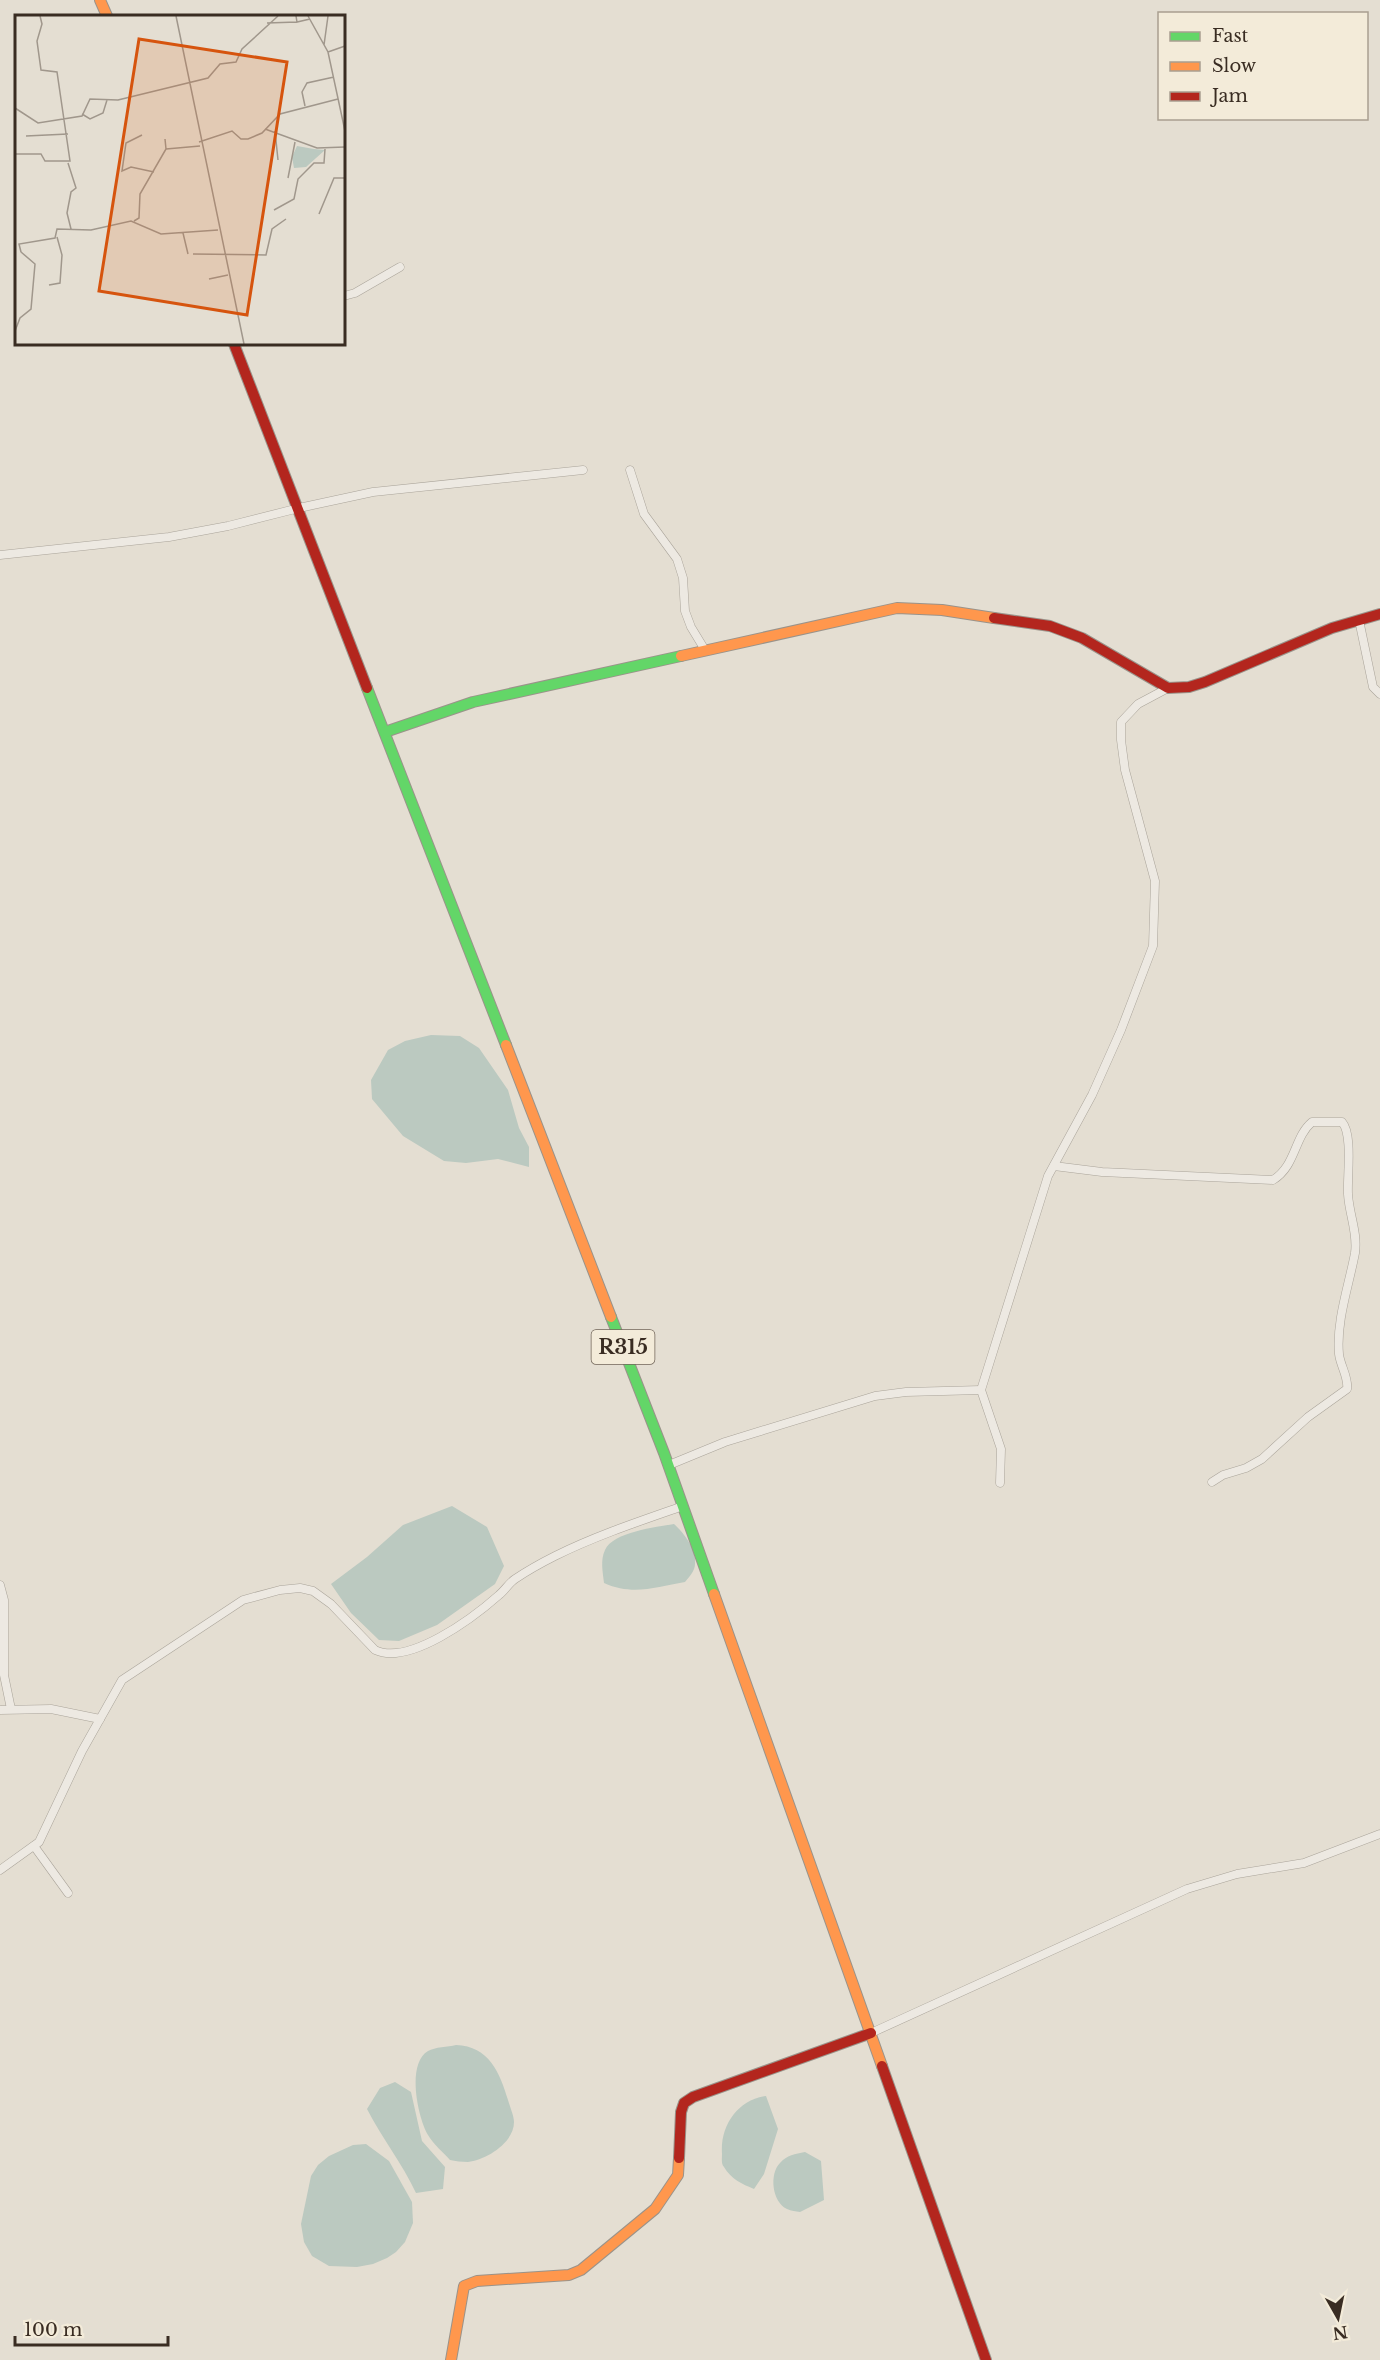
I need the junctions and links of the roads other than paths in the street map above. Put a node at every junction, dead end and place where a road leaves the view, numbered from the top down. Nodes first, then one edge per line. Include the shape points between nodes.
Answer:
1 (100, 0) edge
2 (107, 15) edge
3 (400, 267) dead end
4 (345, 296) edge
5 (234, 345) edge
6 (583, 470) dead end
7 (630, 470) dead end
8 (298, 508) junction
9 (0, 555) edge
10 (1380, 614) edge
11 (1359, 620) junction
12 (705, 650) junction
13 (1168, 688) junction
14 (1380, 694) edge
15 (385, 732) junction
16 (1054, 1166) junction
17 (981, 1390) junction
18 (669, 1466) junction
19 (1212, 1482) dead end
20 (1000, 1483) dead end
21 (683, 1506) junction
22 (0, 1585) edge
23 (11, 1709) junction
24 (0, 1710) edge
25 (100, 1719) junction
26 (1380, 1834) edge
27 (34, 1846) junction
28 (0, 1870) edge
29 (68, 1893) dead end
30 (871, 2033) junction
31 (451, 2360) edge
32 (986, 2360) edge

1 - 2 main road
3 - 4 street
5 - 8 main road, R315
6 - 8 street via 373,492
7 - 12 street via 644,514 677,559 688,619
8 - 9 street via 169,537
8 - 15 main road, R315
10 - 11 main road
11 - 13 main road via 1204,682
11 - 14 street via 1374,687
12 - 13 main road via 897,608 942,609 1066,630
12 - 15 main road via 473,702
13 - 16 street via 1138,704 1121,722 1125,770 1155,881 1153,946 1092,1095
15 - 18 main road, R315
16 - 17 street
16 - 19 street via 1273,1180 1281,1175 1312,1122 1342,1122 1347,1128 1348,1194 1355,1253 1339,1353 1347,1389 1308,1417 1262,1459
17 - 18 street via 875,1396 724,1442
17 - 20 street via 1001,1449
18 - 21 main road, R315
21 - 25 street via 555,1556 513,1581 471,1618 405,1653 384,1654 375,1650 332,1604 313,1591 280,1590 243,1600 122,1680
21 - 30 main road, R315
22 - 23 street via 4,1600 4,1675
23 - 24 street
23 - 25 street via 51,1709
25 - 27 street
26 - 30 street via 1304,1863 1237,1874 1187,1889
27 - 28 street
27 - 29 street
30 - 31 main road via 684,2103 678,2175 655,2209 581,2270 569,2275 477,2281 464,2286
30 - 32 main road, R315

